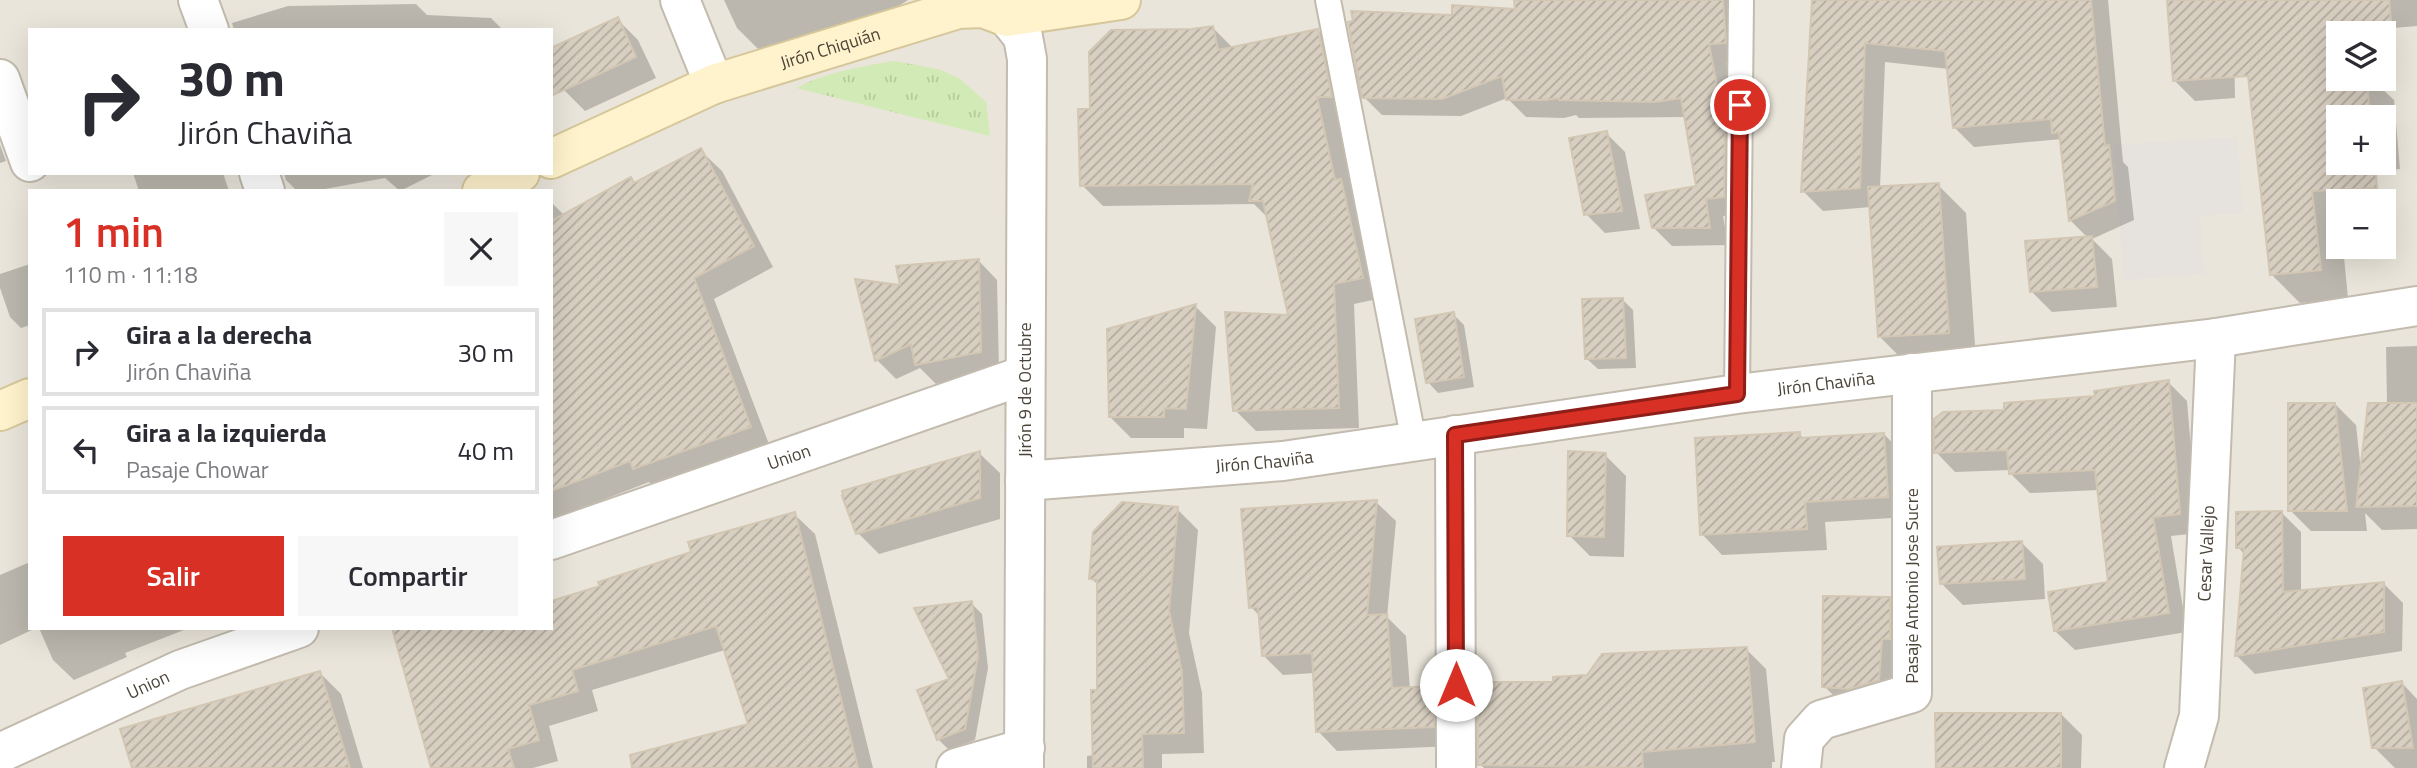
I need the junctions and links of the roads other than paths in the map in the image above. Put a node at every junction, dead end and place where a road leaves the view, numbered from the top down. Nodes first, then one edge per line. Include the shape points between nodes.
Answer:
1 (198, 0) edge
2 (680, 0) edge
3 (1121, 0) edge
4 (1328, 0) edge
5 (1741, 0) edge
6 (1064, 4) edge
7 (1007, 17) junction
8 (208, 28) edge
9 (0, 79) edge
10 (714, 84) junction
11 (28, 156) edge
12 (553, 158) edge
13 (516, 175) edge
14 (486, 189) edge
15 (2417, 306) edge
16 (2216, 338) junction
17 (1912, 373) junction
18 (1025, 375) junction
19 (1737, 394) junction
20 (28, 399) edge
21 (0, 411) edge
22 (1455, 435) junction
23 (1414, 442) junction
24 (1025, 481) junction
25 (553, 539) edge
26 (293, 630) edge
27 (24, 753) edge
28 (1024, 758) edge
29 (1794, 767) edge
30 (956, 768) edge
31 (1456, 768) edge
32 (2184, 768) edge

1 - 8 street
2 - 10 street
3 - 6 street, Jirón Chiquián
4 - 23 lane
5 - 19 lane
6 - 7 street, Jirón Chiquián
7 - 10 street, Jirón Chiquián via 983,8 958,9
7 - 18 street, Jirón 9 de Octubre via 1023,37 1027,60
9 - 11 street
10 - 12 street, Jirón Chiquián
13 - 14 street
15 - 16 street, Jirón Chaviña
16 - 17 street, Jirón Chaviña
16 - 32 street, Cesar Vallejo via 2199,716
17 - 19 street, Jirón Chaviña
17 - 29 street, Pasaje Antonio Jose Sucre via 1912,693 1821,720 1804,739
18 - 24 street, Jirón 9 de Octubre
18 - 25 street, Union
19 - 22 street, Jirón Chaviña
20 - 21 street
22 - 23 street, Jirón Chaviña
22 - 31 street
23 - 24 street, Jirón Chaviña via 1283,461
24 - 28 street, Jirón 9 de Octubre
26 - 27 street, Union via 180,670
28 - 30 street

